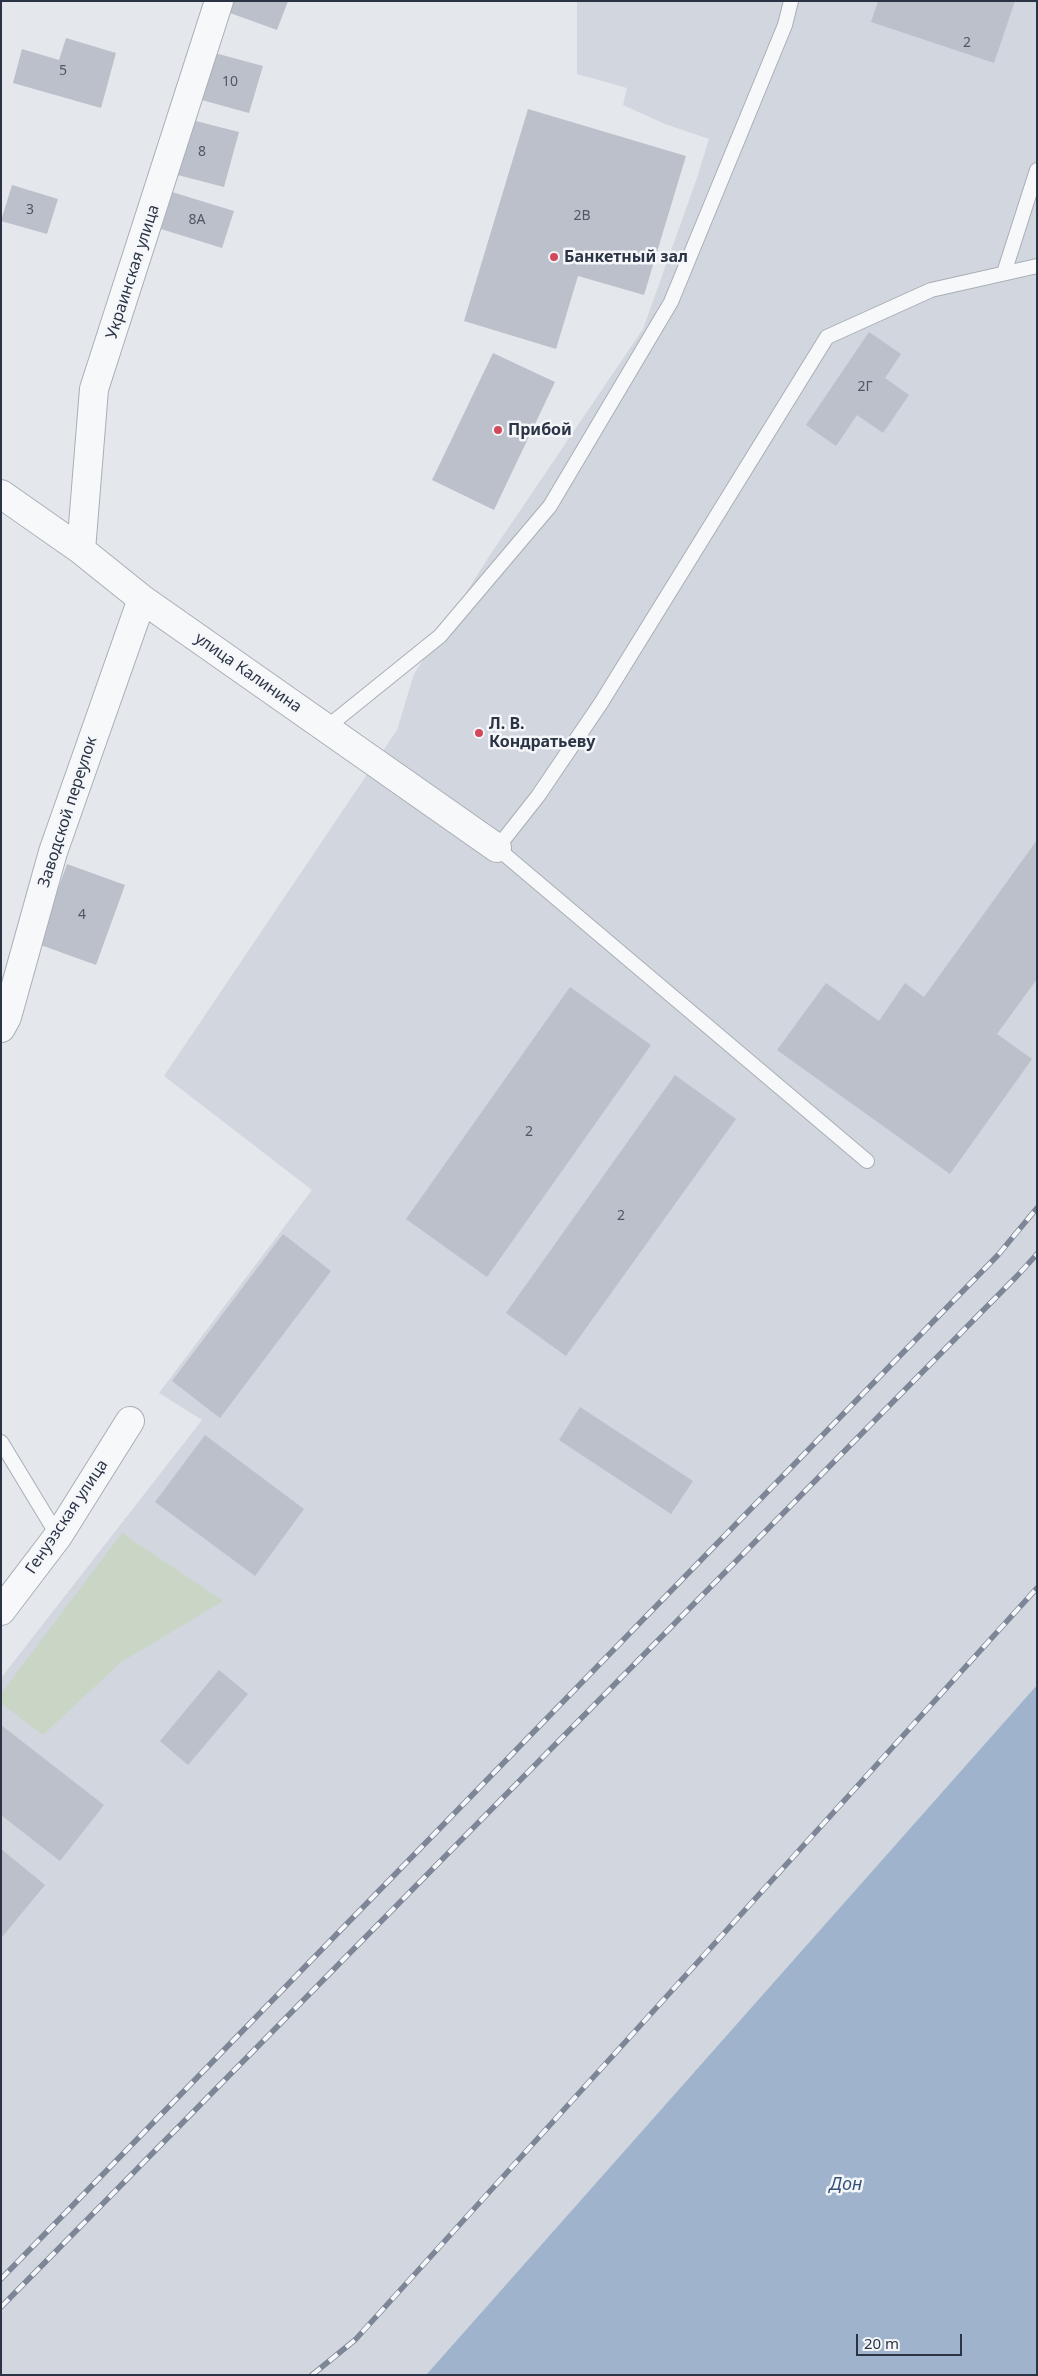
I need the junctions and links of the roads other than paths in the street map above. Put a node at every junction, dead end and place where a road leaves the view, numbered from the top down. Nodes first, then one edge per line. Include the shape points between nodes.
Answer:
1 (219, 1) edge
2 (791, 1) edge
3 (1037, 170) edge
4 (1037, 266) edge
5 (1004, 273) junction
6 (1, 494) edge
7 (81, 550) junction
8 (142, 598) junction
9 (326, 728) junction
10 (496, 848) junction
11 (1, 1028) edge
12 (867, 1161) dead end
13 (130, 1421) dead end
14 (1, 1442) edge
15 (58, 1536) junction
16 (1, 1611) edge

1 - 7 street, Украинская улица via 94,389
2 - 9 lane via 785,25 671,302 550,506 440,636
3 - 5 lane
4 - 5 lane
5 - 10 lane via 931,290 827,337 601,703 538,796
6 - 7 street, улица Калинина
7 - 8 street, улица Калинина
8 - 9 street, улица Калинина
8 - 11 street, Заводской переулок via 53,852 7,1017
9 - 10 street, улица Калинина
10 - 12 lane
13 - 15 street, Генуэзская улица
14 - 15 lane
15 - 16 street, Генуэзская улица

